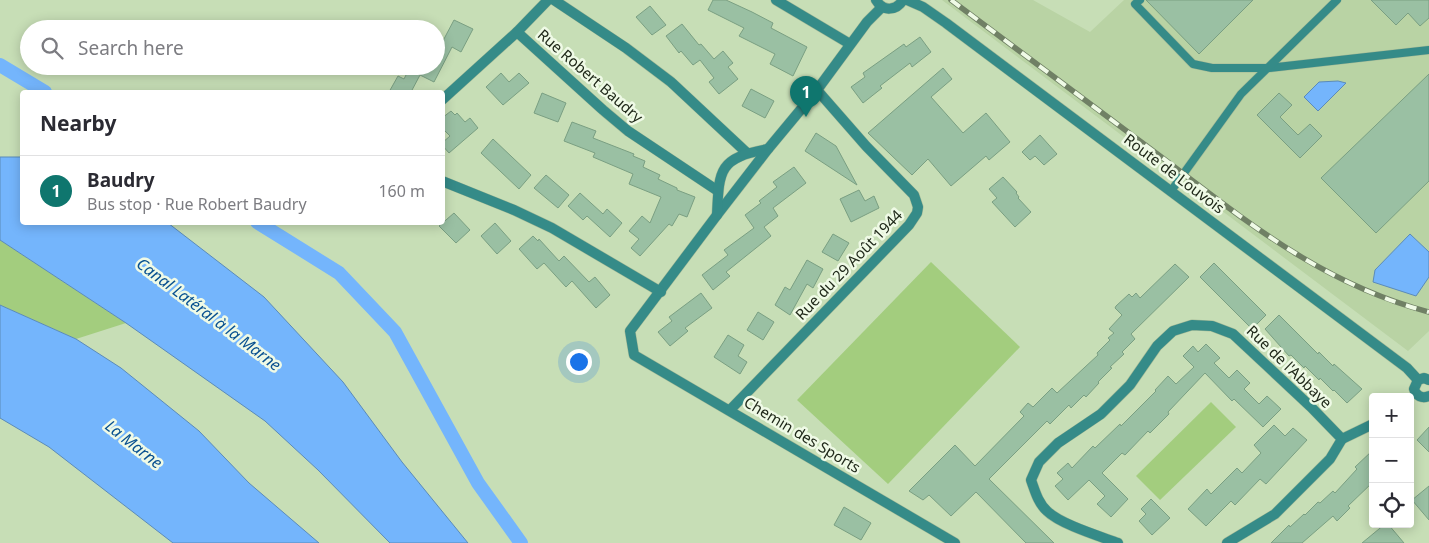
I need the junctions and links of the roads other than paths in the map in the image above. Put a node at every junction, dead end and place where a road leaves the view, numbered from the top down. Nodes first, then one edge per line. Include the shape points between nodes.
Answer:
1 (548, 0) edge
2 (554, 0) edge
3 (776, 0) edge
4 (903, 0) edge
5 (907, 0) edge
6 (1140, 0) edge
7 (1337, 0) edge
8 (879, 3) edge
9 (518, 32) junction
10 (850, 44) junction
11 (1429, 50) edge
12 (1269, 68) junction
13 (817, 90) junction
14 (445, 97) edge
15 (768, 149) junction
16 (746, 153) junction
17 (445, 182) edge
18 (1171, 190) junction
19 (718, 191) junction
20 (717, 215) junction
21 (661, 292) junction
22 (1418, 380) junction
23 (1429, 380) edge
24 (1429, 396) edge
25 (1414, 397) edge
26 (730, 410) junction
27 (1369, 426) edge
28 (1342, 439) junction
29 (955, 543) edge
30 (1118, 543) edge
31 (1227, 543) edge

1 - 9 street
2 - 16 street via 664,77
3 - 10 street
4 - 8 street via 895,8 886,8
5 - 18 street, Route de Louvois via 946,23
6 - 12 lane via 1135,4 1193,64 1212,68
7 - 12 lane
8 - 10 street
9 - 14 street
9 - 19 street, Rue Robert Baudry via 628,130
10 - 13 street
11 - 12 lane
12 - 18 lane via 1235,101
13 - 15 street
13 - 26 street, Rue du 29 Août 1944 via 914,195 917,213
15 - 16 street
15 - 20 street
16 - 19 street via 736,157 720,176
17 - 21 street via 552,228
18 - 22 street, Route de Louvois via 1407,368
19 - 20 street
20 - 21 street
21 - 26 street, Chemin des Sports via 630,332 634,355
22 - 23 street
22 - 25 street
24 - 25 street
26 - 29 street, Chemin des Sports
27 - 28 street
28 - 30 street, Rue de l'Abbaye via 1234,334 1212,326 1192,325 1173,331 1154,350 1130,386 1101,414 1058,442 1039,462 1031,480 1037,498 1048,512 1073,526
28 - 31 street via 1330,459 1275,514

